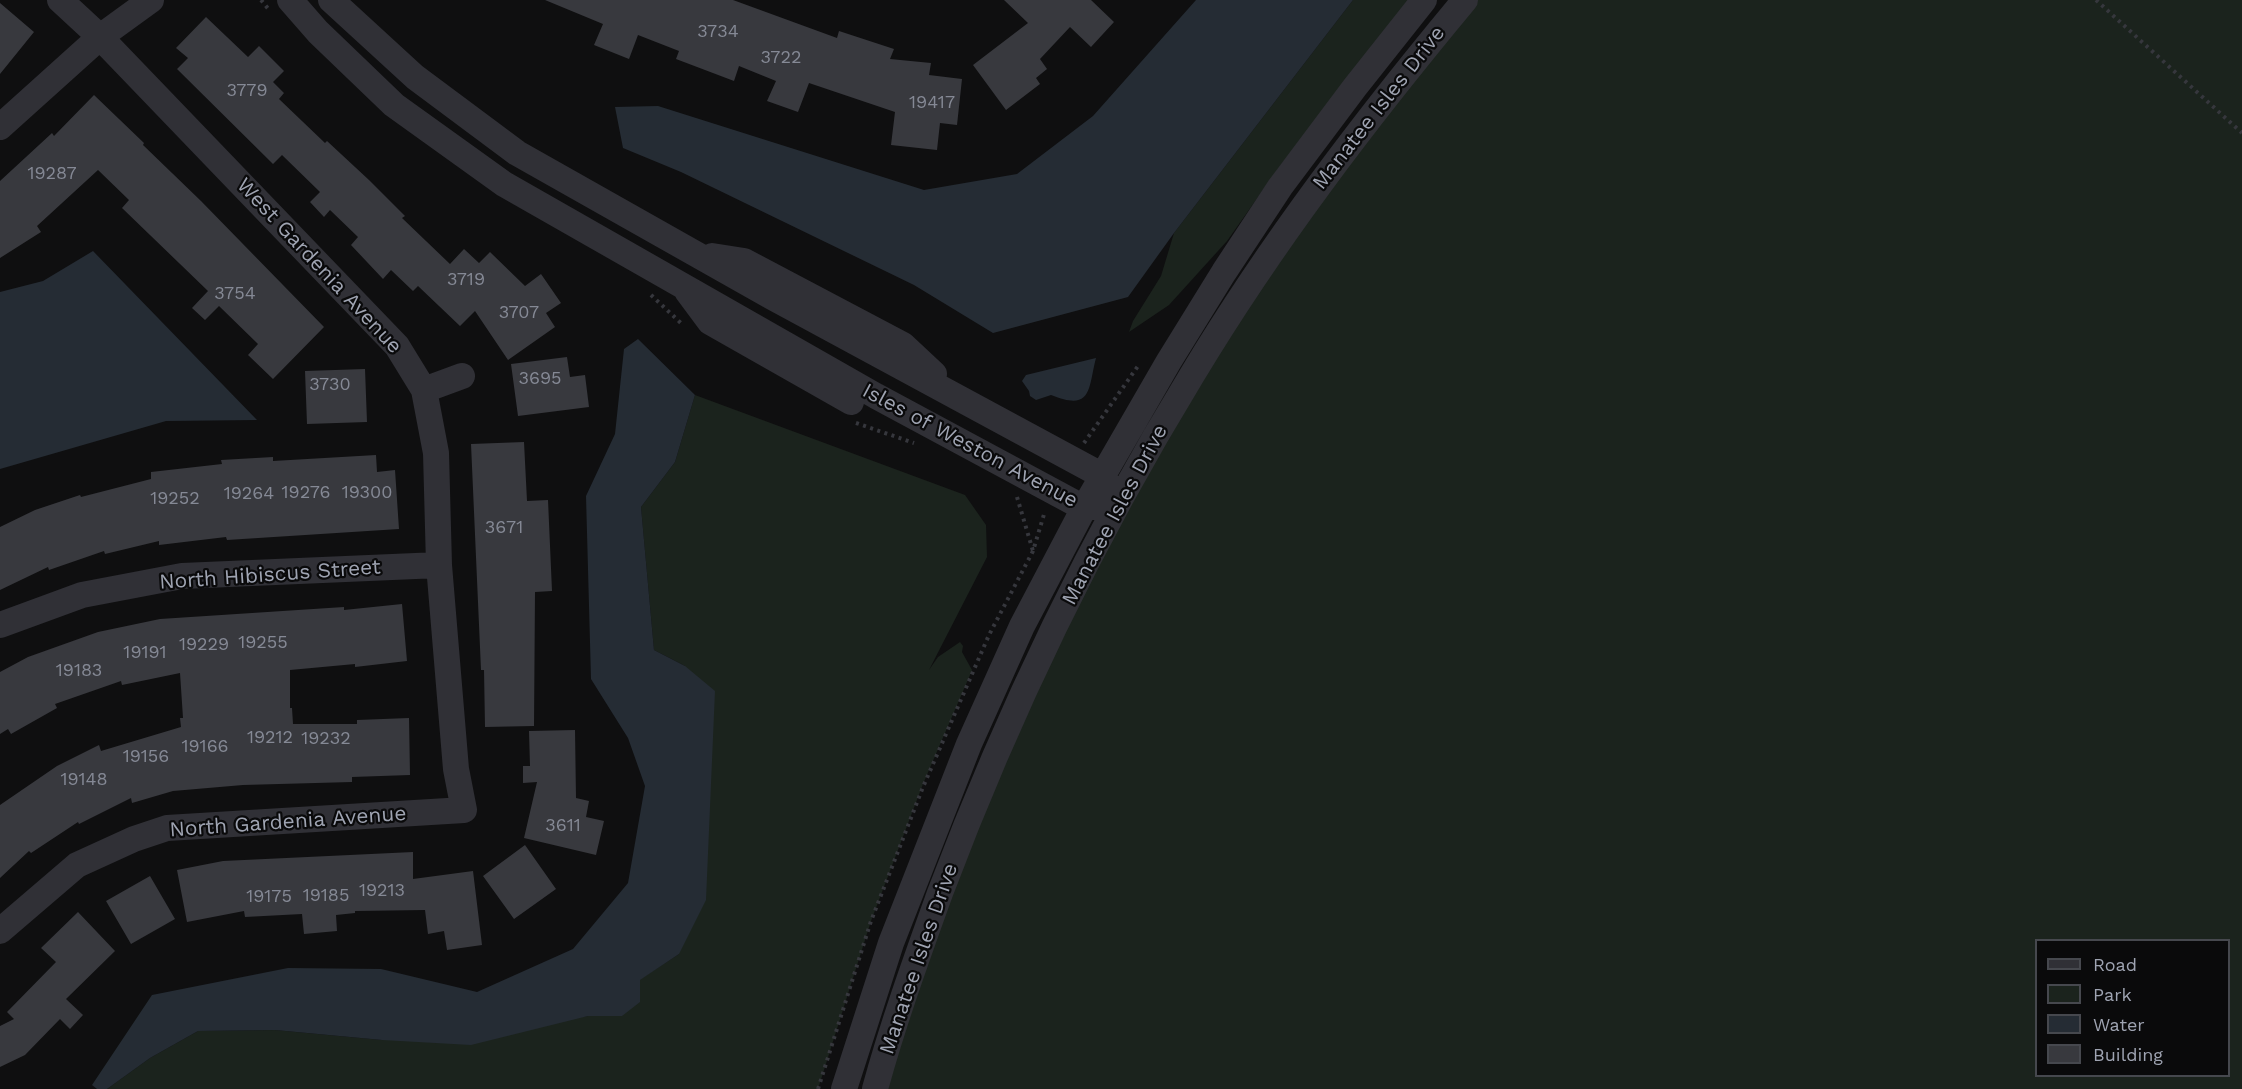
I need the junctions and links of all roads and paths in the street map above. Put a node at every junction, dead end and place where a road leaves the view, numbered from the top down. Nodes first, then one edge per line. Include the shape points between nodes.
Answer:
1 (60, 0) edge
2 (151, 0) edge
3 (290, 0) edge
4 (331, 0) edge
5 (1424, 0) edge
6 (1465, 0) edge
7 (2096, 0) edge
8 (100, 36) junction
9 (0, 127) edge
10 (2242, 133) edge
11 (696, 254) junction
12 (772, 297) junction
13 (751, 334) junction
14 (895, 363) junction
15 (462, 376) dead end
16 (424, 390) junction
17 (876, 396) junction
18 (957, 398) junction
19 (937, 428) junction
20 (1103, 476) junction
21 (1119, 503) junction
22 (1084, 508) junction
23 (1045, 511) dead end
24 (1033, 551) dead end
25 (439, 565) junction
26 (0, 625) edge
27 (464, 810) joint
28 (0, 931) edge
29 (844, 1089) edge
30 (875, 1089) edge

1 - 8 street, West Gardenia Avenue
2 - 8 street
3 - 13 street, Isles of Weston Avenue via 394,105 504,184 682,284
4 - 11 street, Isles of Weston Avenue via 415,77 517,153
5 - 20 street, Manatee Isles Drive via 1280,187 1175,351
6 - 21 street, Manatee Isles Drive via 1395,84 1245,291
7 - 10 path
8 - 9 street
8 - 16 street, West Gardenia Avenue via 397,346
11 - 12 street, Isles of Weston Avenue
11 - 18 street via 744,261 903,345
12 - 13 street
12 - 14 street, Isles of Weston Avenue
13 - 17 street, Isles of Weston Avenue
13 - 19 street via 869,412
14 - 17 street
14 - 18 street, Isles of Weston Avenue
15 - 16 street
16 - 25 street, West Gardenia Avenue via 436,453
17 - 19 street, Isles of Weston Avenue
18 - 20 street, Isles of Weston Avenue
19 - 22 street, Isles of Weston Avenue
20 - 21 street, Isles of Weston Avenue
20 - 22 street, Manatee Isles Drive
21 - 22 street, Isles of Weston Avenue
21 - 30 street, Manatee Isles Drive via 1039,660 960,839
22 - 29 street, Manatee Isles Drive via 1022,626 969,744 891,943
23 - 24 path
25 - 26 street, North Hibiscus Street via 182,576 82,595
25 - 27 street, West Gardenia Avenue via 456,769
27 - 28 street, North Gardenia Avenue via 167,828 77,865

